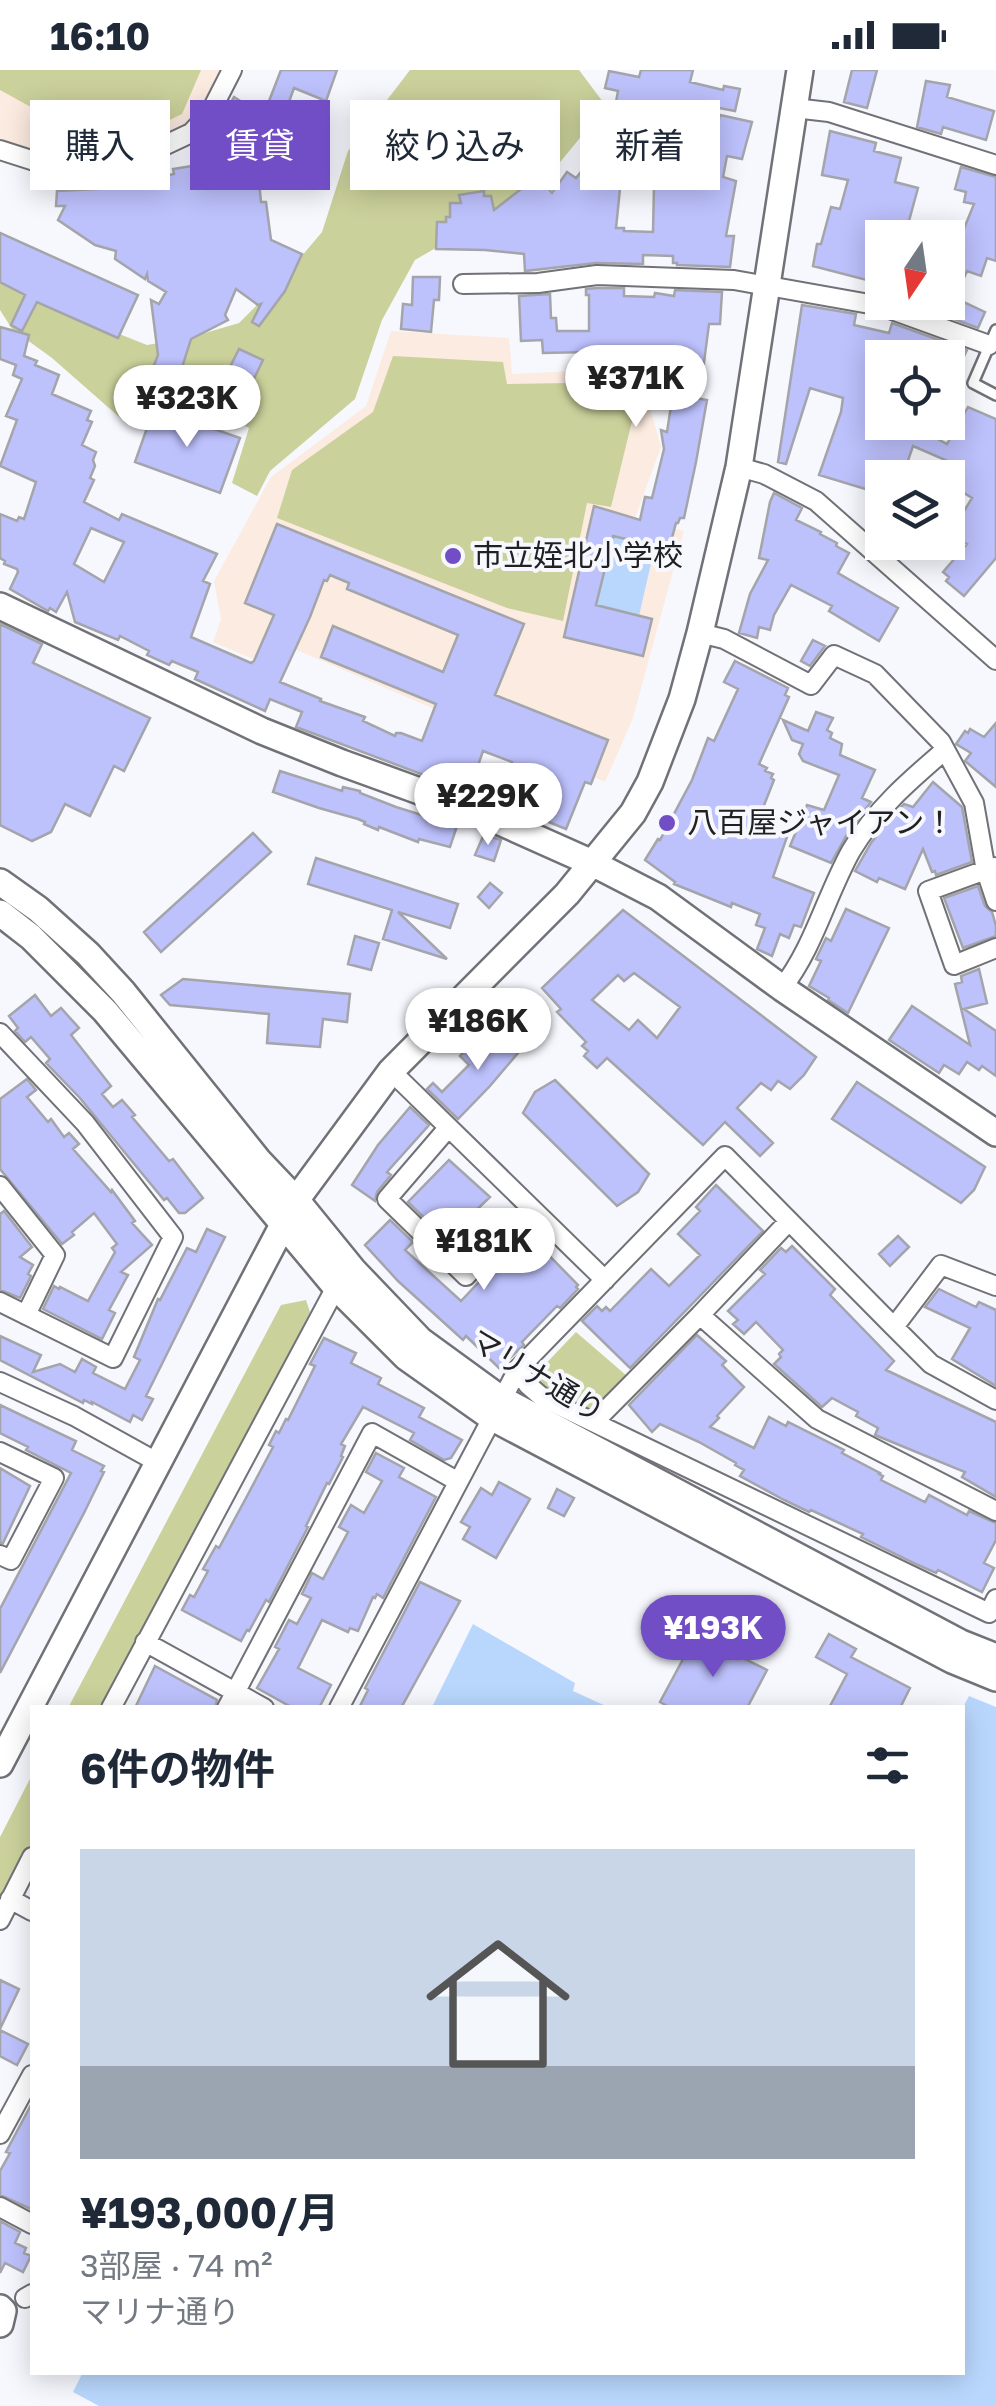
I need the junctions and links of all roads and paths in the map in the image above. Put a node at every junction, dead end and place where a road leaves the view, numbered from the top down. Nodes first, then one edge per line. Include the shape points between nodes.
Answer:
1 (232, 70) edge
2 (800, 70) edge
3 (794, 108) junction
4 (0, 150) edge
5 (996, 165) edge
6 (464, 284) dead end
7 (766, 286) junction
8 (992, 338) edge
9 (996, 395) edge
10 (739, 467) junction
11 (0, 606) edge
12 (700, 633) junction
13 (996, 660) edge
14 (945, 750) junction
15 (592, 863) junction
16 (991, 869) edge
17 (0, 882) edge
18 (996, 901) edge
19 (0, 913) edge
20 (996, 948) edge
21 (782, 988) junction
22 (0, 1033) edge
23 (391, 1070) junction
24 (448, 1128) junction
25 (996, 1132) edge
26 (0, 1186) edge
27 (296, 1200) junction
28 (530, 1207) junction
29 (789, 1220) junction
30 (283, 1223) junction
31 (605, 1280) junction
32 (996, 1286) edge
33 (336, 1287) junction
34 (0, 1302) edge
35 (26, 1315) junction
36 (700, 1315) junction
37 (894, 1326) junction
38 (518, 1369) junction
39 (0, 1382) edge
40 (996, 1400) edge
41 (496, 1408) junction
42 (594, 1422) junction
43 (0, 1452) edge
44 (157, 1462) junction
45 (457, 1481) junction
46 (996, 1511) edge
47 (0, 1554) edge
48 (996, 1599) edge
49 (145, 1642) junction
50 (956, 1652) junction
51 (996, 1657) edge
52 (996, 1678) edge
53 (231, 1700) edge
54 (31, 1705) edge
55 (113, 1705) edge
56 (341, 1705) edge
57 (30, 1706) edge
58 (0, 1764) edge
59 (30, 1861) edge
60 (10, 1899) junction
61 (30, 1909) edge
62 (0, 1920) edge
63 (30, 2079) edge
64 (0, 2134) edge
65 (0, 2207) edge
66 (30, 2223) edge
67 (0, 2308) edge
68 (0, 2324) edge

1 - 4 street via 192,133 140,156 76,174
2 - 3 street
3 - 5 street via 829,112
3 - 7 street
6 - 7 street via 597,275
7 - 8 street via 882,306
7 - 10 street
8 - 9 lane via 973,383
10 - 12 street
10 - 13 street via 816,501
11 - 15 street via 260,736 480,812
12 - 14 street via 811,685 834,655 875,674
12 - 15 street via 650,782
14 - 16 street via 974,802
14 - 21 street via 890,798 852,850
15 - 21 street via 658,897
15 - 23 street
16 - 18 street
16 - 20 street via 928,891 954,965
17 - 27 street, マリナ通り via 88,954
19 - 30 street, マリナ通り via 104,1011
21 - 25 street
22 - 35 street via 84,1124 173,1237 113,1358
23 - 24 street
23 - 27 street
24 - 28 street
24 - 28 street via 387,1199 466,1276
26 - 35 street via 56,1255
27 - 30 street
27 - 41 street, マリナ通り via 420,1340
28 - 31 street
29 - 31 street via 725,1156
29 - 36 street
29 - 37 street
30 - 33 street, マリナ通り
30 - 44 street
31 - 38 street
32 - 37 street via 942,1265
33 - 41 street, マリナ通り via 406,1356
33 - 49 street
34 - 35 street
36 - 42 street
36 - 46 street via 817,1419
37 - 40 street via 930,1364
38 - 41 street
38 - 42 street via 542,1398
39 - 44 street
41 - 45 street
41 - 50 street, マリナ通り
42 - 48 street via 989,1613
43 - 47 street via 54,1478 11,1560
44 - 54 street
45 - 53 street via 372,1434
45 - 56 street
49 - 53 street
49 - 55 street
50 - 51 street
50 - 52 street
57 - 58 street
59 - 60 street
60 - 61 street
60 - 62 street
63 - 64 street
65 - 66 street
67 - 68 street

